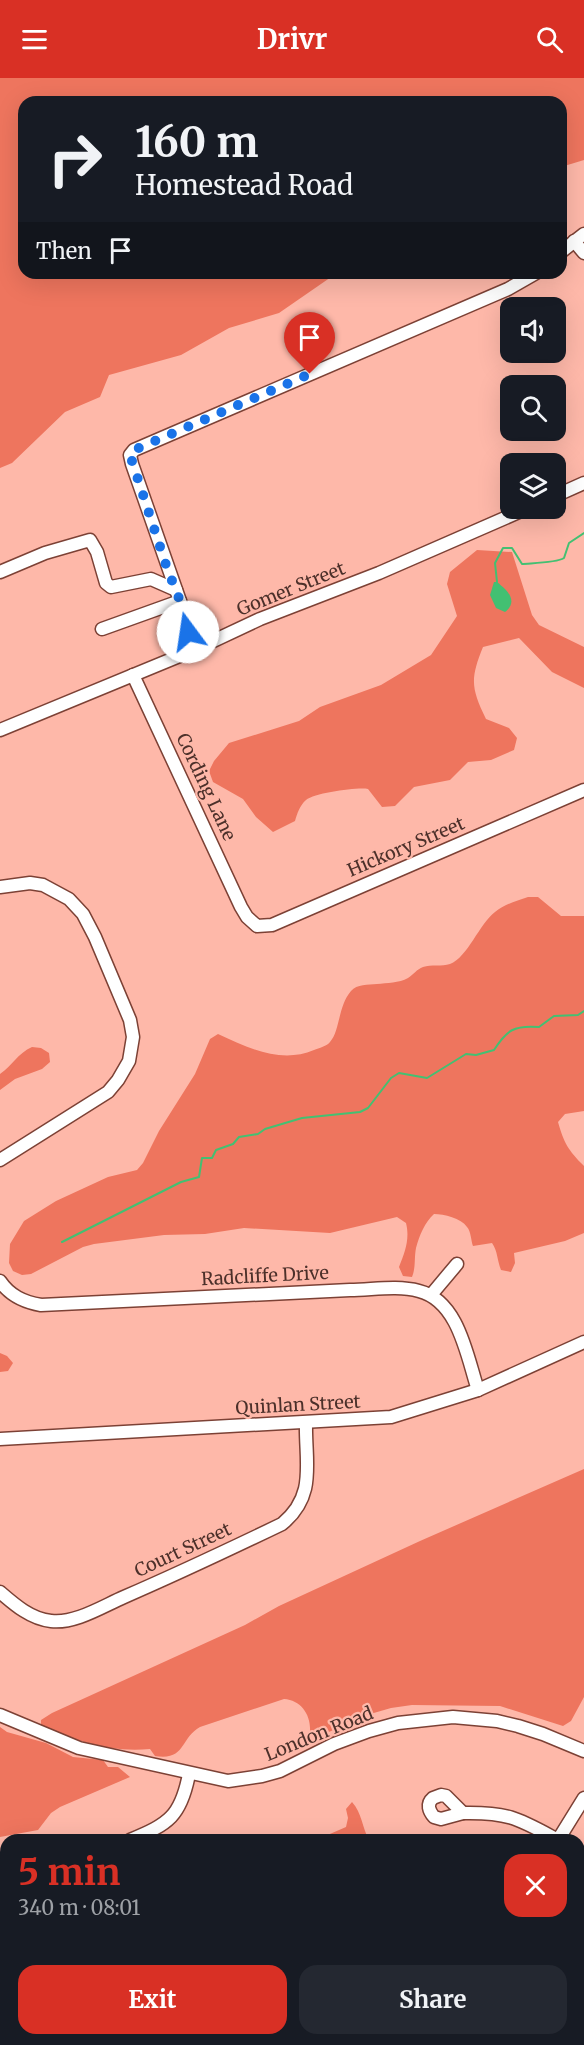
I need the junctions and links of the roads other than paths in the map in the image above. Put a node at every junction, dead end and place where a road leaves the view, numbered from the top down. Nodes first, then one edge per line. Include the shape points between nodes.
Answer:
1 (579, 238) edge
2 (567, 247) edge
3 (584, 253) edge
4 (526, 279) edge
5 (584, 483) edge
6 (566, 491) edge
7 (503, 519) edge
8 (0, 572) edge
9 (178, 595) junction
10 (102, 628) dead end
11 (194, 650) junction
12 (133, 675) junction
13 (0, 730) edge
14 (584, 790) edge
15 (0, 887) edge
16 (245, 914) joint
17 (0, 1160) edge
18 (457, 1264) dead end
19 (0, 1281) edge
20 (431, 1296) junction
21 (584, 1342) edge
22 (478, 1390) junction
23 (306, 1423) junction
24 (0, 1439) edge
25 (0, 1592) edge
26 (0, 1715) edge
27 (584, 1751) edge
28 (189, 1774) junction
29 (584, 1798) edge
30 (463, 1813) dead end
31 (143, 1834) edge
32 (547, 1834) edge
33 (562, 1834) edge

1 - 2 street
1 - 3 street
4 - 9 street via 134,450 130,455 132,464
5 - 6 street
7 - 11 street, Gomer Street
8 - 9 street via 90,540 111,587 151,579
9 - 10 street
9 - 11 street
11 - 12 street, Gomer Street
12 - 13 street, Gomer Street
12 - 16 street, Cording Lane
14 - 16 street, Hickory Street via 272,925 257,926
15 - 17 street via 43,885 69,899 83,914 130,1020 133,1037 129,1061 108,1092
18 - 20 street
19 - 20 street, Radcliffe Drive via 11,1294 41,1305 400,1288
20 - 22 street via 441,1301 452,1318
21 - 22 street, Quinlan Street
22 - 23 street, Quinlan Street via 391,1417
23 - 24 street, Quinlan Street
23 - 25 street, Court Street via 306,1491 294,1515 282,1524 68,1620 52,1622 37,1617
26 - 28 street, London Road via 79,1748
27 - 28 street, London Road via 518,1726 453,1717 398,1723 369,1731 262,1776 228,1781
28 - 31 street via 174,1815
29 - 33 street
30 - 32 street via 513,1816

